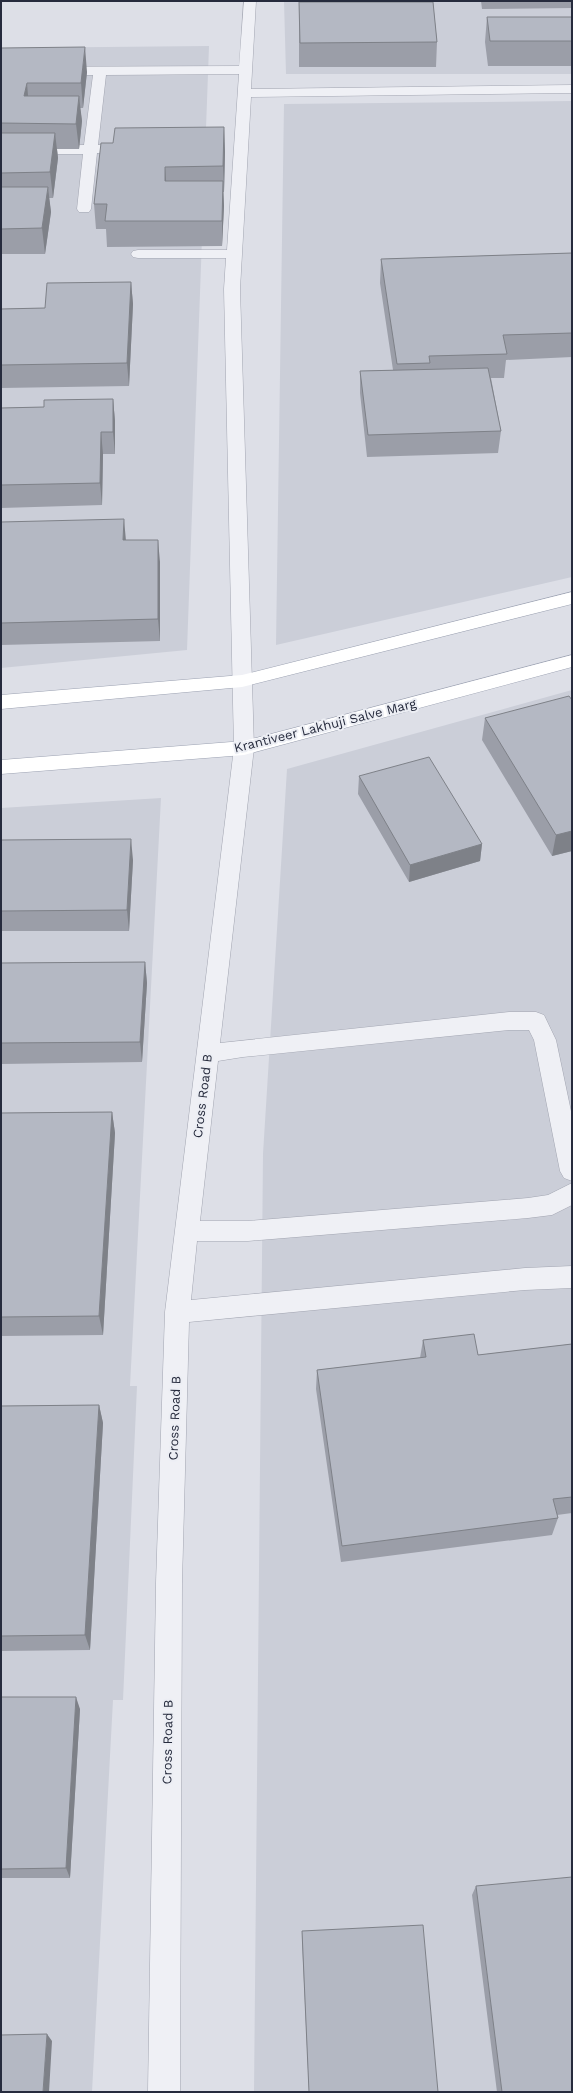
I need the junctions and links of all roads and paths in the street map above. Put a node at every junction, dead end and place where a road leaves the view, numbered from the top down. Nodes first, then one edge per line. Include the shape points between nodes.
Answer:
1 (250, 1) edge
2 (100, 70) junction
3 (246, 70) junction
4 (1, 71) edge
5 (572, 89) edge
6 (244, 93) junction
7 (146, 149) edge
8 (225, 149) edge
9 (241, 149) junction
10 (1, 150) edge
11 (91, 150) junction
12 (84, 209) dead end
13 (138, 254) dead end
14 (234, 254) junction
15 (572, 598) edge
16 (572, 661) edge
17 (242, 681) junction
18 (1, 702) edge
19 (244, 748) junction
20 (1, 767) edge
21 (207, 1054) junction
22 (572, 1171) edge
23 (572, 1193) edge
24 (186, 1231) junction
25 (572, 1277) edge
26 (177, 1312) junction
27 (164, 2092) edge

1 - 3 street, Cross Road B
2 - 3 street
2 - 4 street
2 - 11 street
3 - 6 street, Cross Road B
5 - 6 street
6 - 9 street, Cross Road B
7 - 11 street
8 - 9 street
9 - 14 street, Cross Road B
10 - 11 street
11 - 12 street
13 - 14 street
14 - 17 street, Cross Road B via 232,289
15 - 17 main road
16 - 19 main road, Krantiveer Lakhuji Salve Marg
17 - 18 main road
17 - 19 street, Cross Road B
19 - 20 main road, Krantiveer Lakhuji Salve Marg
19 - 21 street, Cross Road B
21 - 22 street via 258,1046 536,1020 546,1040
21 - 24 street, Cross Road B
23 - 24 street via 552,1205 528,1208 248,1231
24 - 26 street, Cross Road B
25 - 26 street
26 - 27 street, Cross Road B via 169,1583

